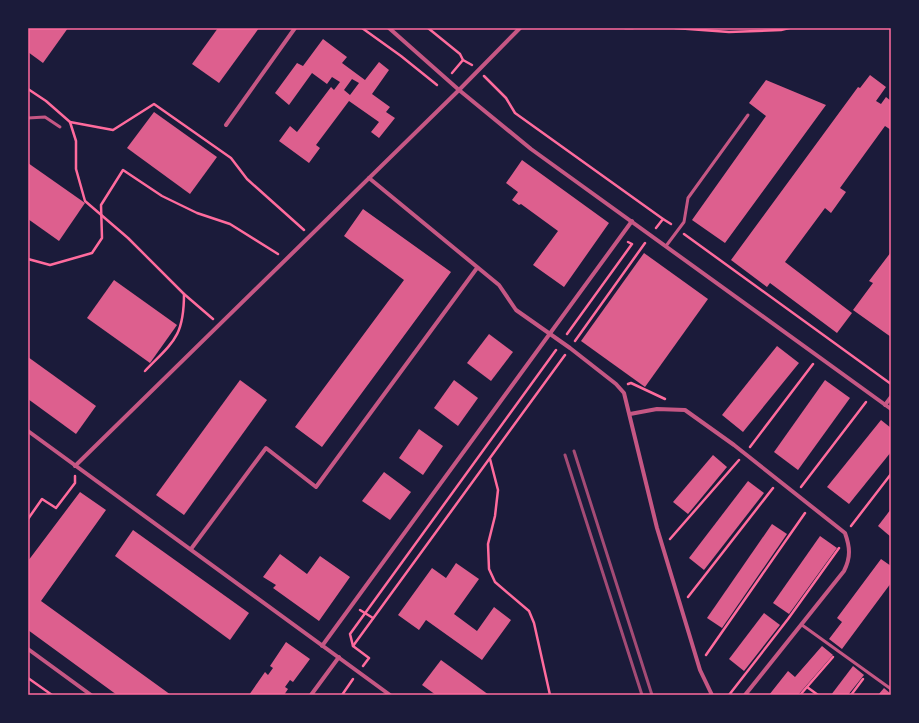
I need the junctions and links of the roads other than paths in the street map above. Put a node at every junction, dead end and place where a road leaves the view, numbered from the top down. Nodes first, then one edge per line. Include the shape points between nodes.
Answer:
1 (295, 28) edge
2 (389, 28) edge
3 (520, 28) edge
4 (459, 90) junction
5 (748, 115) dead end
6 (28, 118) edge
7 (226, 125) dead end
8 (60, 127) dead end
9 (369, 178) junction
10 (632, 221) junction
11 (666, 246) junction
12 (477, 268) junction
13 (549, 334) junction
14 (891, 397) edge
15 (885, 405) junction
16 (891, 409) edge
17 (630, 414) junction
18 (28, 431) edge
19 (75, 466) junction
20 (191, 550) junction
21 (802, 624) junction
22 (322, 646) junction
23 (28, 649) edge
24 (339, 657) junction
25 (891, 689) edge
26 (91, 695) edge
27 (311, 695) edge
28 (390, 695) edge
29 (712, 695) edge
30 (745, 695) edge

1 - 7 street
2 - 4 street
3 - 4 street
4 - 9 street
4 - 10 street via 531,149
5 - 11 lane via 688,198 684,222
6 - 8 lane via 45,118
9 - 12 street
9 - 19 street
10 - 11 street
10 - 13 street
11 - 15 street
12 - 13 street via 499,285 516,310
12 - 20 street via 316,487 266,448
13 - 17 street via 621,389
13 - 22 street
14 - 15 street
15 - 16 street
17 - 21 street via 657,409 685,410 845,533 850,548 849,561
17 - 29 street via 663,547 698,665
18 - 19 street
19 - 20 street
20 - 22 street
21 - 25 lane
21 - 30 street
22 - 24 street
23 - 26 street
24 - 27 street
24 - 28 street

